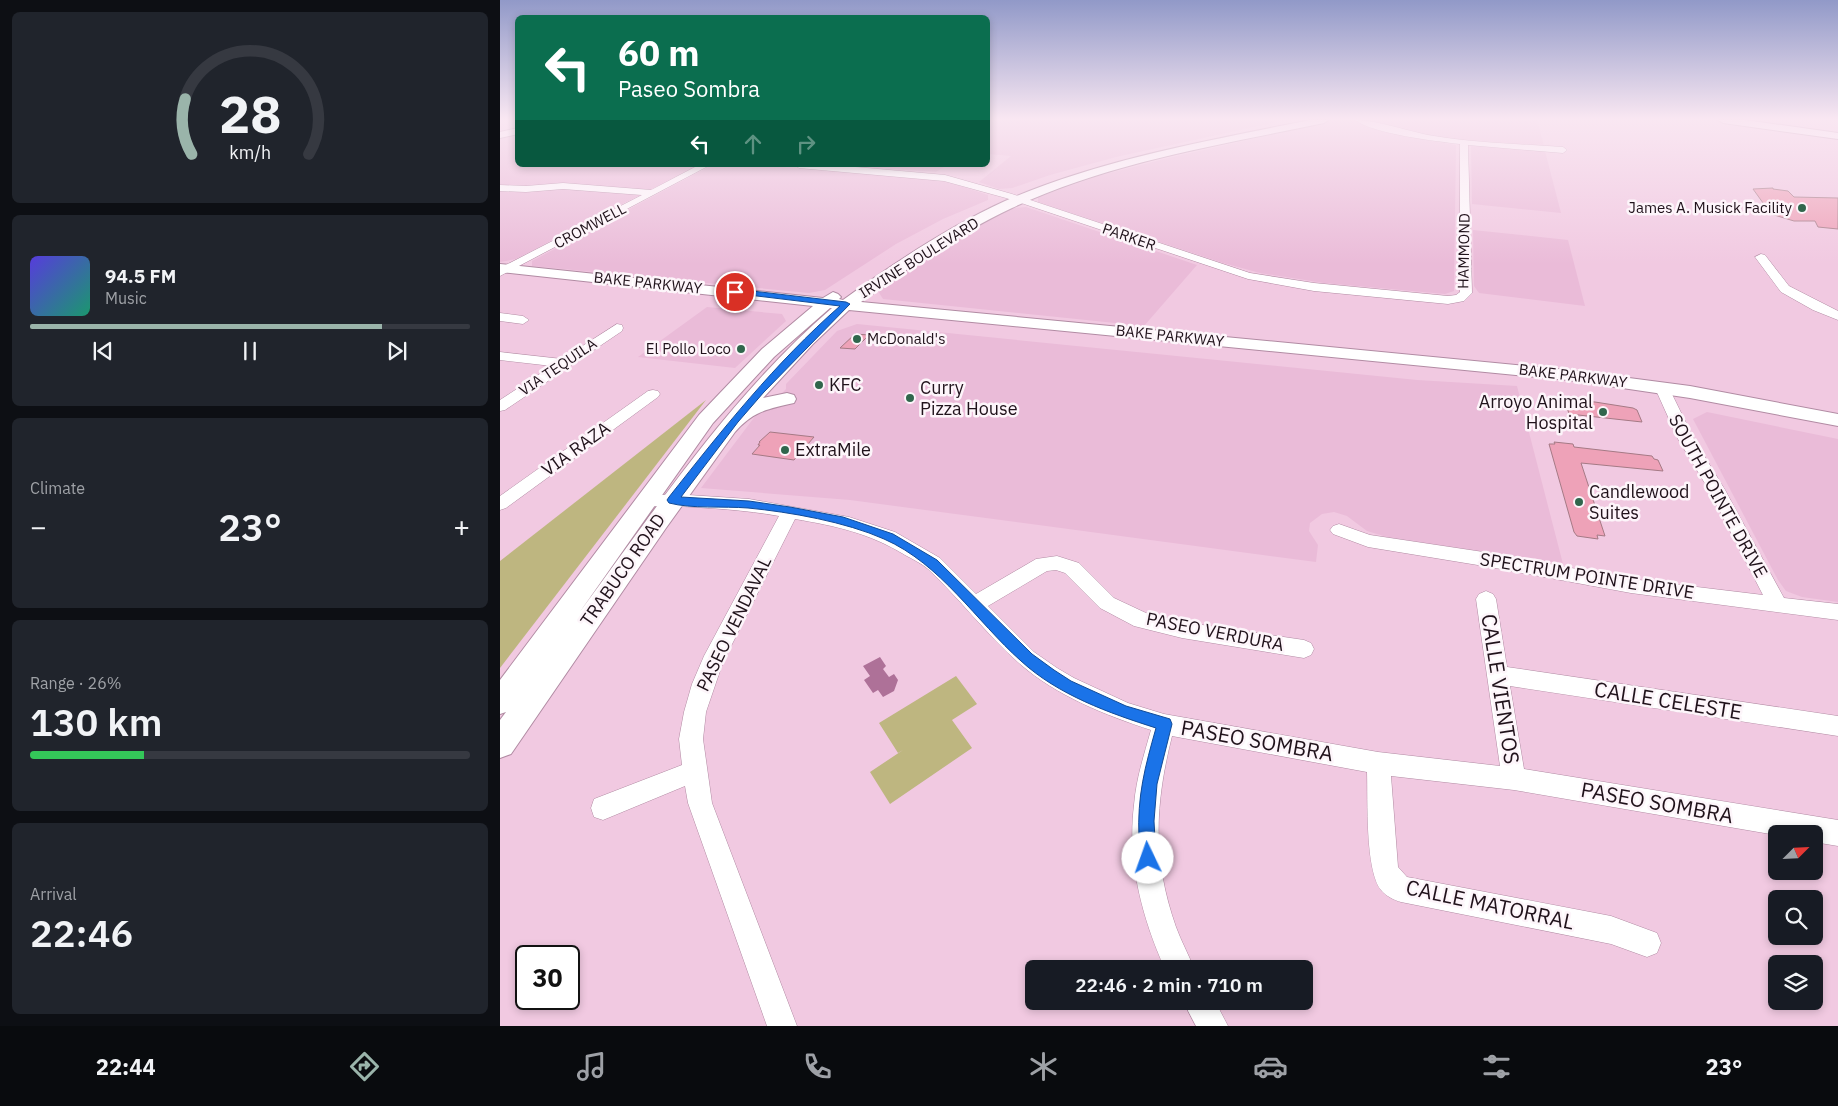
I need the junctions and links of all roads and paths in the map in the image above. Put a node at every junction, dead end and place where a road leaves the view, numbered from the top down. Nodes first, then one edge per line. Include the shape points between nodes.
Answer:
1 (701, 168) edge
2 (835, 168) edge
3 (1100, 168) edge
4 (1118, 168) edge
5 (1464, 168) edge
6 (500, 188) edge
7 (653, 193) junction
8 (1015, 198) junction
9 (929, 234) dead end
10 (903, 249) dead end
11 (1760, 257) dead end
12 (502, 272) edge
13 (1460, 298) joint
14 (831, 308) junction
15 (1838, 316) edge
16 (500, 317) edge
17 (523, 320) dead end
18 (617, 328) dead end
19 (500, 356) edge
20 (564, 363) junction
21 (1663, 392) junction
22 (653, 394) dead end
23 (500, 406) edge
24 (1838, 420) edge
25 (1838, 430) edge
26 (673, 500) junction
27 (647, 501) junction
28 (501, 502) edge
29 (790, 511) junction
30 (1339, 530) dead end
31 (1486, 599) dead end
32 (975, 604) junction
33 (1777, 604) junction
34 (1838, 612) edge
35 (1304, 649) dead end
36 (1498, 675) junction
37 (500, 702) edge
38 (1164, 724) junction
39 (1838, 726) edge
40 (500, 744) edge
41 (1378, 763) junction
42 (694, 771) junction
43 (1514, 779) junction
44 (603, 808) dead end
45 (1838, 833) edge
46 (1647, 943) dead end
47 (1176, 960) edge
48 (1203, 1010) edge
49 (782, 1026) edge
50 (1213, 1026) edge

1 - 7 street, CROMWELL
2 - 8 street, PARKER via 936,176
3 - 8 main road, IRVINE BOULEVARD
4 - 8 main road, IRVINE BOULEVARD
5 - 13 street, HAMMOND via 1466,293
6 - 7 street via 563,186
7 - 12 street, CROMWELL
8 - 9 main road, IRVINE BOULEVARD via 964,215
8 - 13 street, PARKER via 1248,276 1314,287 1448,300
8 - 14 main road, IRVINE BOULEVARD
10 - 14 main road, IRVINE BOULEVARD
11 - 15 street via 1785,289
12 - 14 main road, BAKE PARKWAY
14 - 21 main road, BAKE PARKWAY via 1122,344
14 - 26 main road, TRABUCO ROAD via 734,420
14 - 27 main road, TRABUCO ROAD via 768,353 736,385
16 - 17 street
18 - 20 street, VIA TEQUILA
19 - 20 street
20 - 23 street, VIA TEQUILA
21 - 24 main road, BAKE PARKWAY
21 - 25 main road, BAKE PARKWAY
21 - 33 street, SOUTH POINTE DRIVE
22 - 28 street, VIA RAZA
26 - 27 street, PASEO SOMBRA
26 - 29 street, PASEO SOMBRA
26 - 40 main road, TRABUCO ROAD
27 - 37 main road, TRABUCO ROAD
29 - 32 street, PASEO SOMBRA via 843,521 889,536 933,563
29 - 42 street, PASEO VENDAVAL via 702,684 691,739
30 - 33 street, SPECTRUM POINTE DRIVE via 1368,541 1631,586
31 - 36 street, CALLE VIENTOS
32 - 35 street, PASEO VERDURA via 1043,564 1057,563 1072,568 1107,602 1141,620 1182,630
32 - 38 street, PASEO SOMBRA via 1027,658 1066,685 1123,711
33 - 34 street, SPECTRUM POINTE DRIVE
36 - 39 street, CALLE CELESTE
36 - 43 street, CALLE VIENTOS
38 - 41 street, PASEO SOMBRA
38 - 47 street via 1149,784 1146,846 1161,924
41 - 43 street, PASEO SOMBRA
41 - 46 street, CALLE MATORRAL via 1386,870 1391,881 1401,888 1611,930
42 - 44 street
42 - 49 street, PASEO VENDAVAL via 700,803
43 - 45 street, PASEO SOMBRA
48 - 50 street

